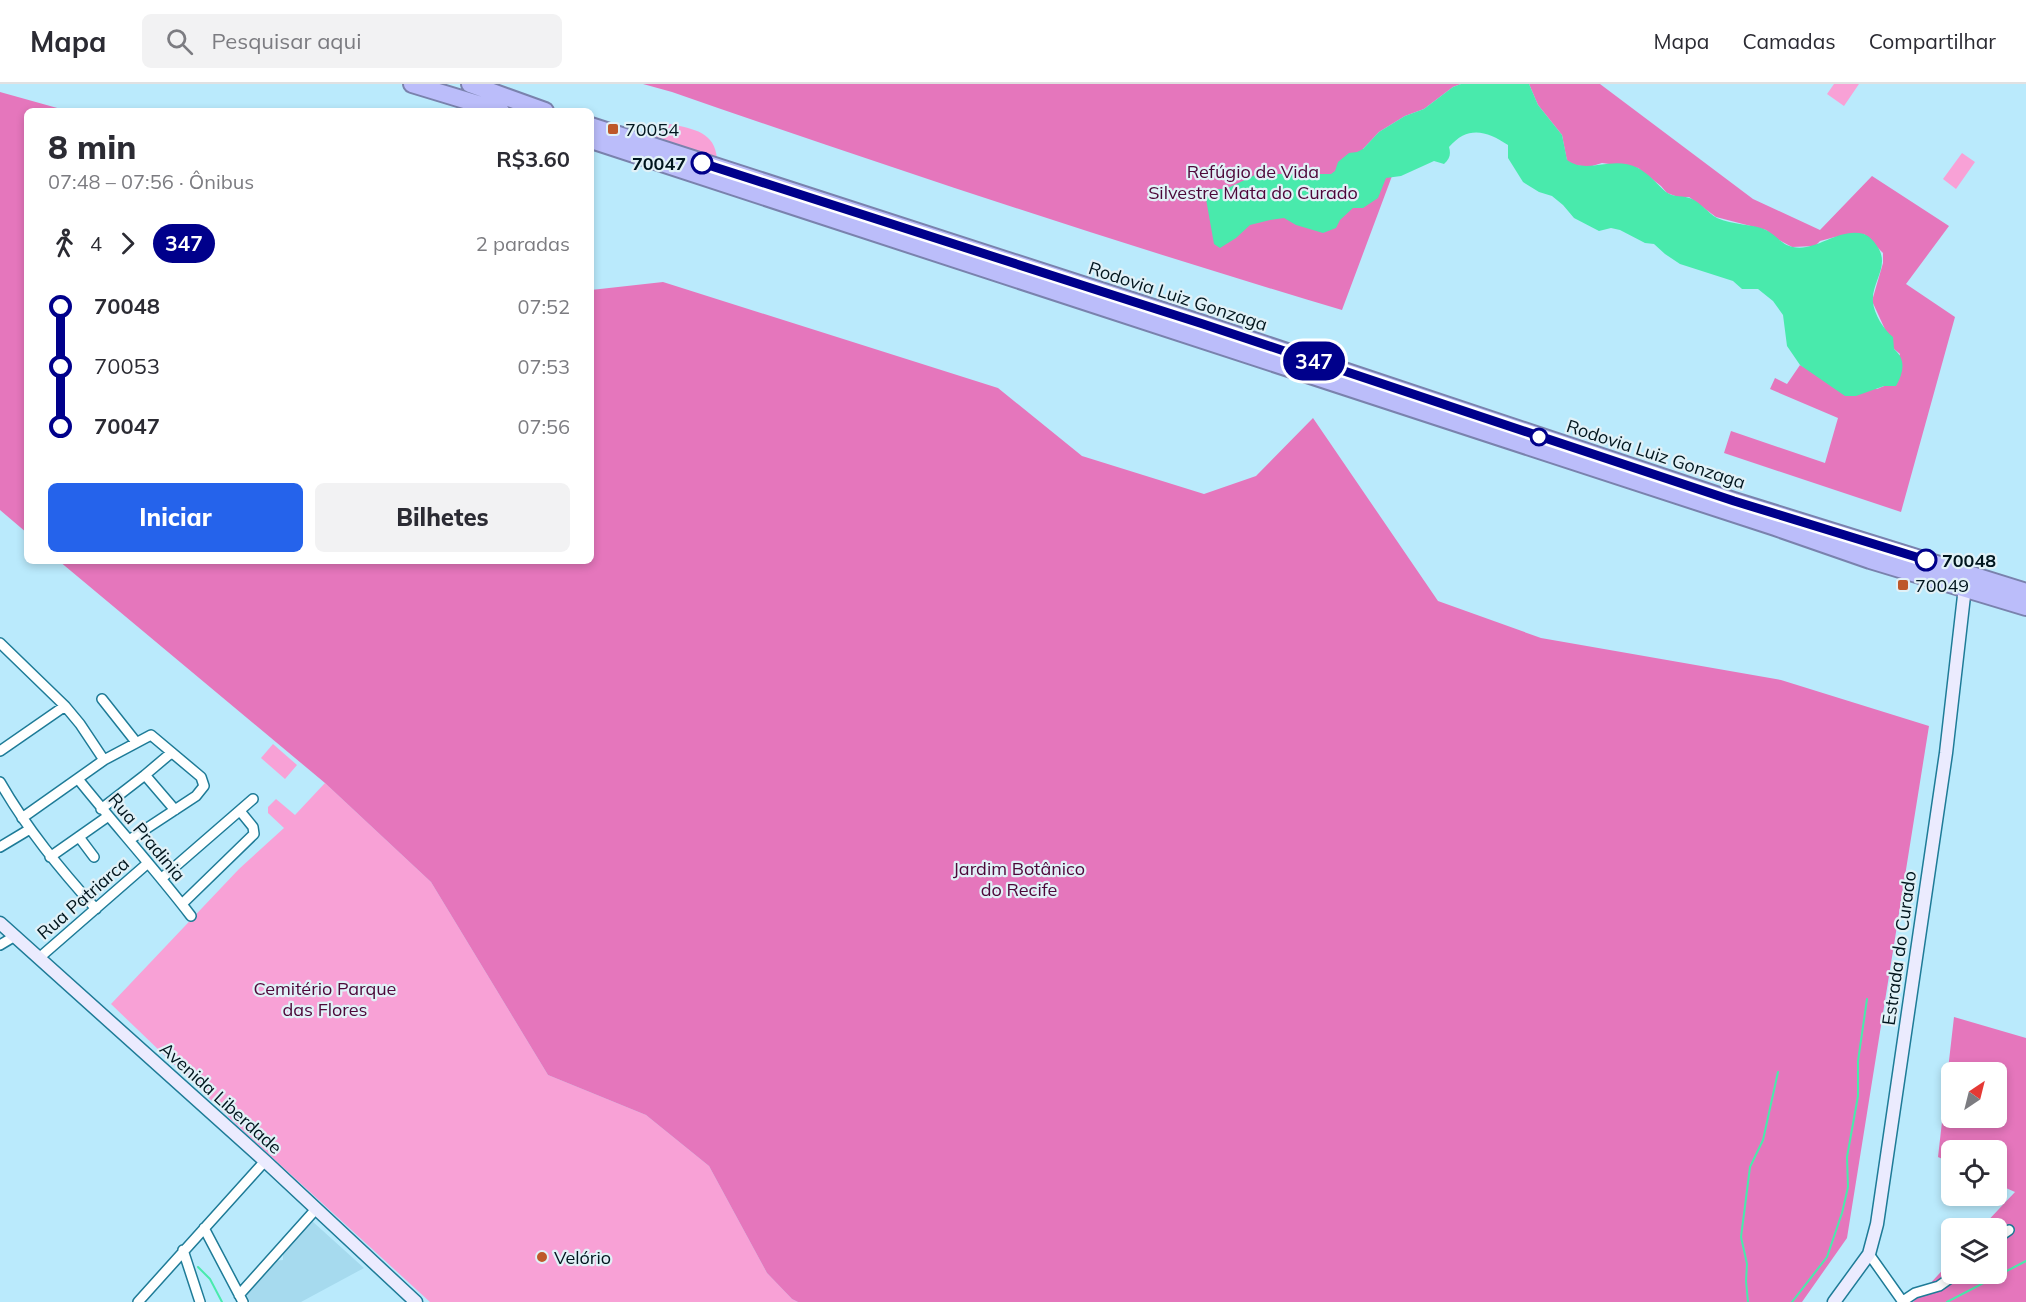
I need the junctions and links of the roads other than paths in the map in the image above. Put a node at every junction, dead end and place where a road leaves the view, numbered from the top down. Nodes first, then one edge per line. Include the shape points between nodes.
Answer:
1 (412, 84) edge
2 (470, 84) edge
3 (491, 108) edge
4 (537, 108) edge
5 (594, 127) edge
6 (594, 141) edge
7 (1965, 587) junction
8 (2026, 592) edge
9 (2026, 607) edge
10 (0, 643) edge
11 (102, 699) dead end
12 (64, 706) junction
13 (136, 742) junction
14 (0, 751) edge
15 (171, 753) junction
16 (104, 760) junction
17 (145, 776) junction
18 (78, 779) junction
19 (0, 782) edge
20 (253, 799) dead end
21 (101, 809) junction
22 (175, 810) junction
23 (240, 810) junction
24 (107, 817) junction
25 (22, 818) junction
26 (30, 829) junction
27 (79, 837) junction
28 (129, 840) junction
29 (0, 847) edge
30 (50, 857) junction
31 (94, 857) dead end
32 (148, 863) junction
33 (162, 878) junction
34 (182, 904) junction
35 (96, 909) junction
36 (191, 916) dead end
37 (0, 923) edge
38 (15, 936) junction
39 (0, 945) edge
40 (39, 958) junction
41 (264, 1161) junction
42 (316, 1209) junction
43 (204, 1228) junction
44 (2010, 1230) dead end
45 (2007, 1232) edge
46 (183, 1250) junction
47 (1869, 1254) junction
48 (1942, 1284) edge
49 (241, 1298) edge
50 (138, 1302) edge
51 (200, 1302) edge
52 (416, 1302) edge
53 (1834, 1302) edge
54 (1903, 1302) edge

1 - 3 highway
2 - 4 highway
5 - 8 highway, Rodovia Luiz Gonzaga via 1734,501
6 - 7 highway, Rodovia Luiz Gonzaga via 1870,560
7 - 9 highway, Rodovia Luiz Gonzaga
7 - 47 main road, Estrada do Curado via 1944,765 1879,1212
10 - 12 street
11 - 13 street
12 - 14 street
12 - 16 street
13 - 15 street via 151,735
13 - 16 street
15 - 17 street
15 - 22 street via 204,780 202,790
16 - 18 street
17 - 21 street
17 - 22 street
18 - 21 street, Rua Pradinia
18 - 25 street
19 - 25 street
20 - 23 street
21 - 24 street, Rua Pradinia
22 - 28 street
23 - 33 street
23 - 34 street via 254,830 251,839
24 - 27 street
24 - 28 street, Rua Pradinia
25 - 26 street
26 - 29 street
26 - 30 street
27 - 30 street
27 - 31 street
28 - 32 street, Rua Pradinia
30 - 35 street
32 - 33 street, Rua Pradinia
32 - 35 street, Rua Patriarca
33 - 34 street, Rua Pradinia
34 - 36 street, Rua Pradinia
35 - 40 street, Rua Patriarca
37 - 38 main road, Avenida Liberdade
38 - 39 street
38 - 40 main road, Avenida Liberdade
40 - 41 main road, Avenida Liberdade
41 - 42 main road, Avenida Liberdade
41 - 43 street
42 - 49 street
42 - 52 main road, Avenida Liberdade
43 - 46 street
43 - 49 street
44 - 45 street
46 - 50 street
46 - 51 street
47 - 53 main road, Estrada do Curado
47 - 54 street
48 - 54 street via 1915,1293

